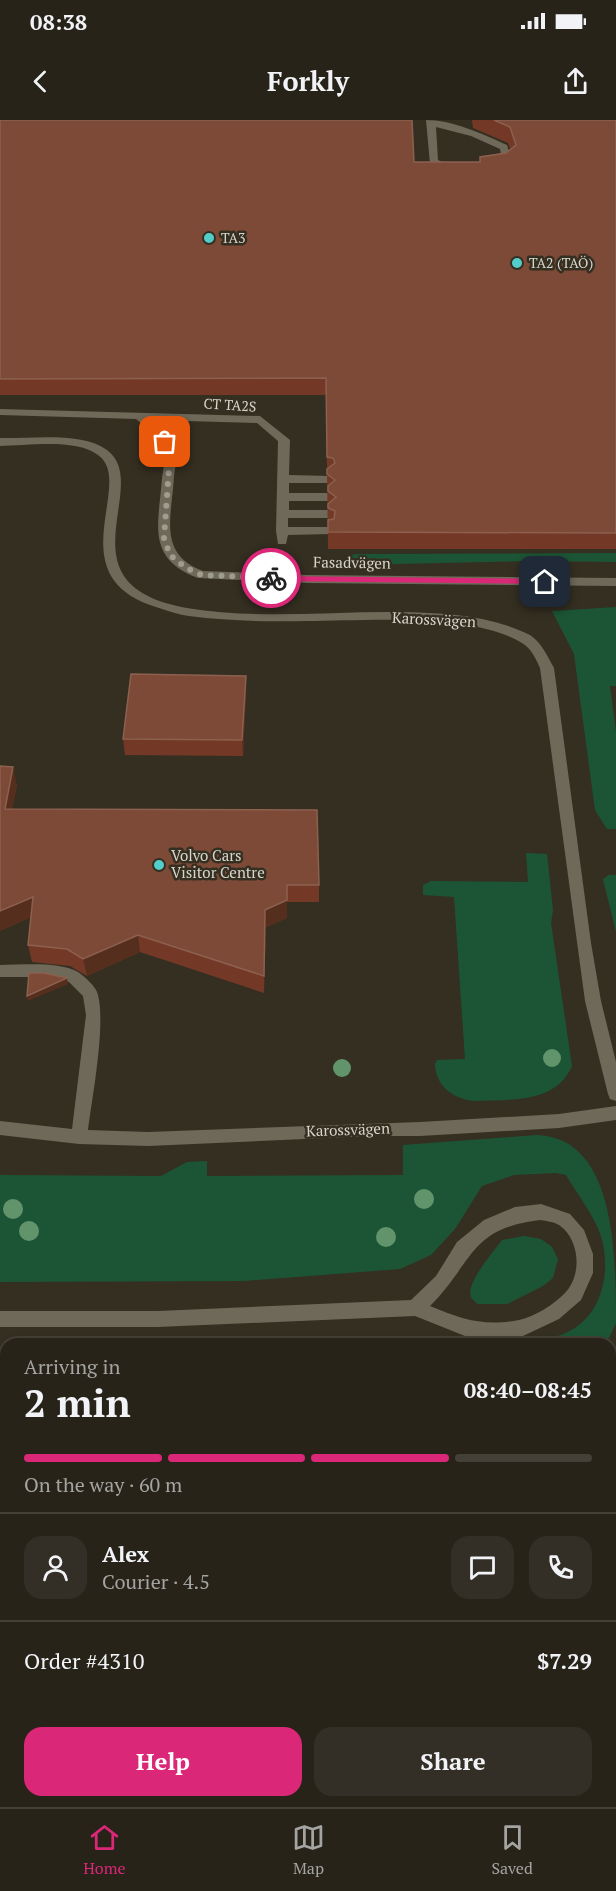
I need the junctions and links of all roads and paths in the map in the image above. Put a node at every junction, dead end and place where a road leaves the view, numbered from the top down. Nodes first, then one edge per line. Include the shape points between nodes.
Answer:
1 (431, 122) edge
2 (464, 169) edge
3 (488, 169) edge
4 (0, 412) edge
5 (139, 416) junction
6 (0, 442) edge
7 (284, 479) junction
8 (327, 479) edge
9 (283, 496) junction
10 (327, 496) edge
11 (283, 514) junction
12 (328, 514) edge
13 (328, 531) edge
14 (616, 582) edge
15 (0, 970) edge
16 (616, 1094) edge
17 (616, 1113) edge
18 (0, 1128) edge
19 (79, 1137) junction
20 (415, 1308) junction
21 (0, 1319) edge

1 - 2 street via 433,162
1 - 3 street via 504,147 507,162
4 - 5 street
5 - 7 street, CT TA2S via 260,420 284,440
5 - 14 street, Fasadvägen via 158,430 170,454 164,538 170,555 202,575
6 - 16 street, Karossvägen via 71,443 102,452 115,472 109,561 120,583 147,602 211,615 480,622 506,629 527,640 540,653 547,668 593,1001
7 - 8 street
7 - 9 street, CT TA2S
9 - 10 street
9 - 11 street, CT TA2S
11 - 12 street
11 - 13 street, CT TA2S via 282,536
15 - 19 street via 46,970 73,977 90,993 94,1015
17 - 19 street, Karossvägen via 560,1121 420,1129 148,1139
18 - 19 street, Karossvägen
20 - 20 street via 442,1282 463,1248 490,1225 515,1215 541,1212 564,1219 578,1235 585,1254 584,1273 575,1294 553,1313 523,1328 470,1330
20 - 21 street via 158,1319

